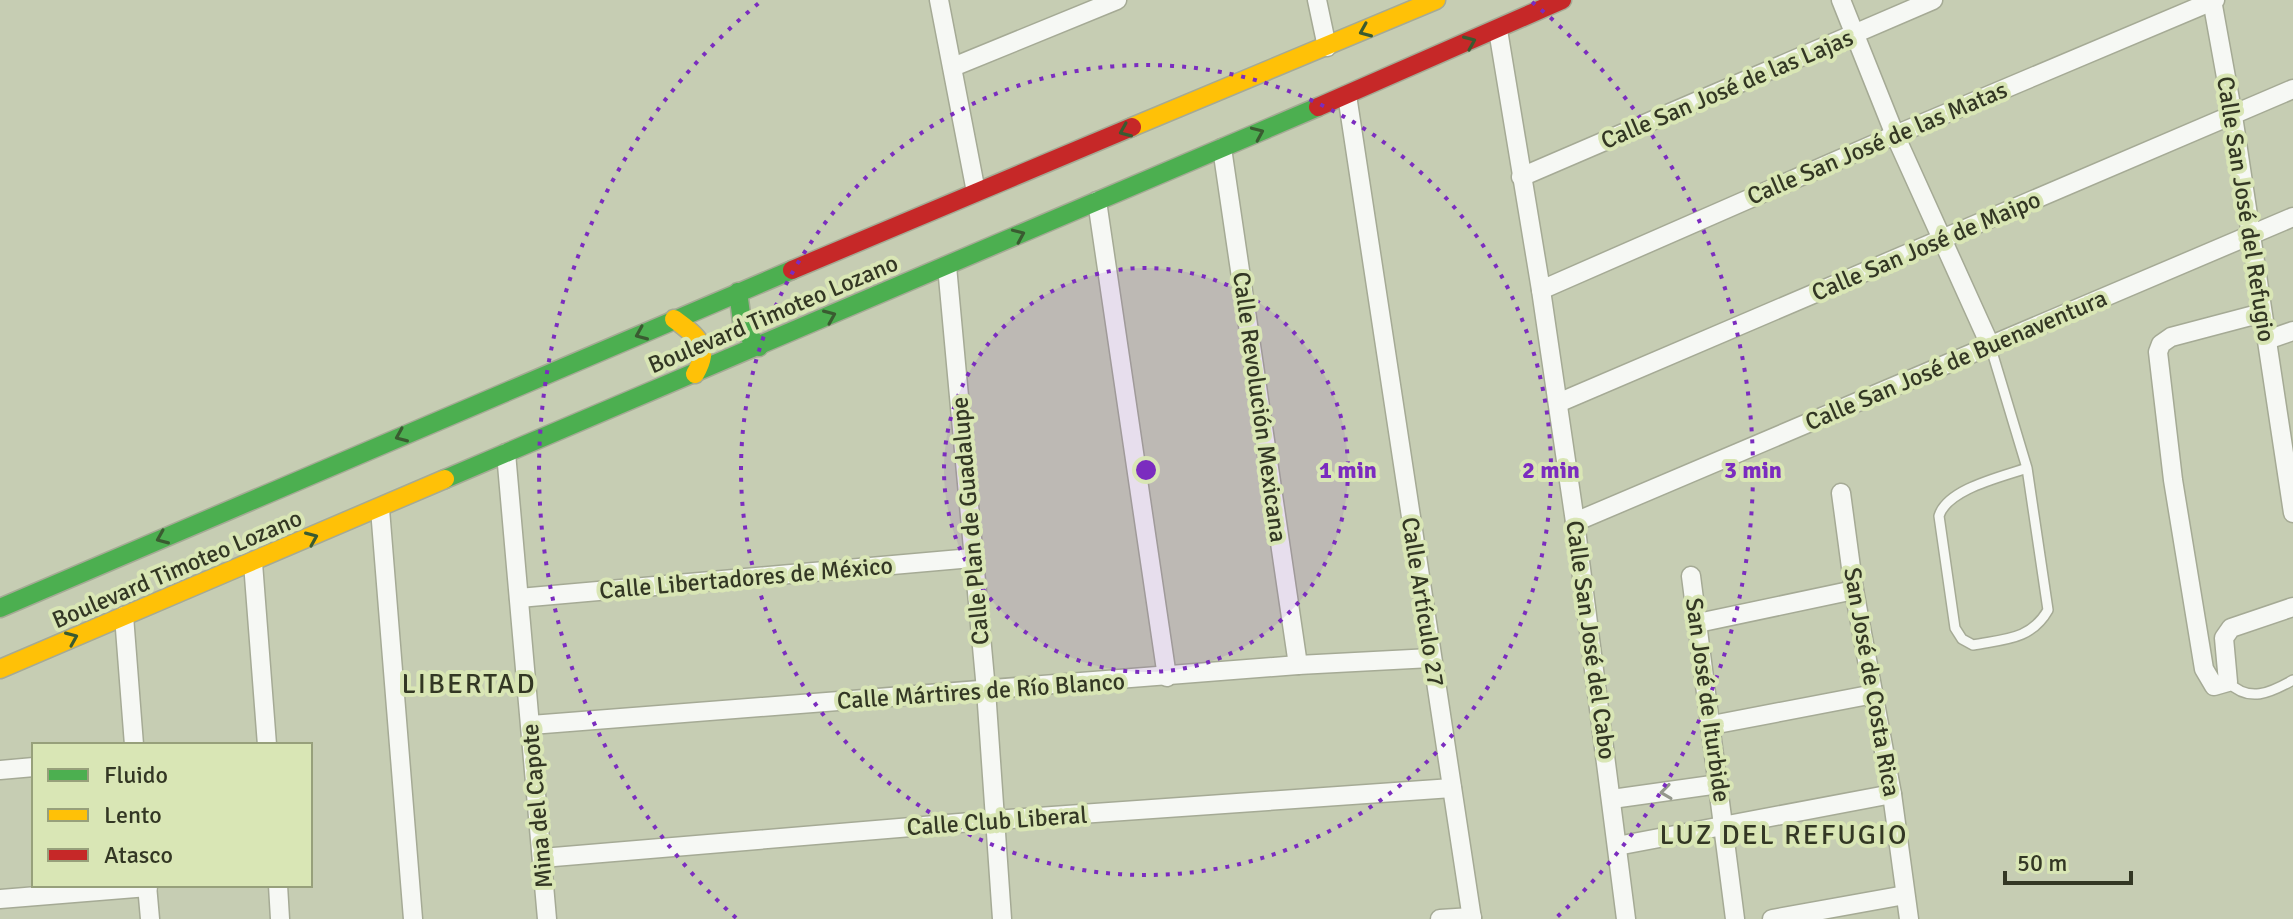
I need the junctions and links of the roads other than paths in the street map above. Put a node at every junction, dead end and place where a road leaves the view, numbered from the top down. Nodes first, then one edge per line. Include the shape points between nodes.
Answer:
1 (939, 0) edge
2 (1117, 0) edge
3 (1317, 0) edge
4 (1436, 0) edge
5 (1562, 0) edge
6 (1841, 0) edge
7 (1933, 0) edge
8 (2213, 0) edge
9 (1498, 30) junction
10 (1855, 34) junction
11 (1327, 47) junction
12 (953, 67) junction
13 (2293, 89) edge
14 (1347, 95) junction
15 (2233, 116) junction
16 (1895, 135) junction
17 (1222, 148) junction
18 (1521, 177) junction
19 (976, 192) junction
20 (1097, 201) junction
21 (2293, 217) edge
22 (2250, 234) junction
23 (1941, 239) junction
24 (947, 266) junction
25 (1541, 290) junction
26 (738, 292) junction
27 (2262, 313) junction
28 (674, 319) junction
29 (2293, 331) edge
30 (2267, 340) junction
31 (1990, 345) junction
32 (759, 347) junction
33 (695, 374) junction
34 (1558, 403) junction
35 (506, 453) junction
36 (2027, 468) junction
37 (2290, 471) edge
38 (1841, 493) dead end
39 (380, 509) junction
40 (2293, 513) edge
41 (1575, 522) junction
42 (972, 558) junction
43 (253, 563) junction
44 (1691, 576) dead end
45 (1854, 590) junction
46 (519, 598) junction
47 (2293, 607) edge
48 (0, 608) edge
49 (124, 616) junction
50 (1698, 623) junction
51 (1431, 658) junction
52 (1298, 665) junction
53 (0, 669) edge
54 (1167, 677) junction
55 (2293, 680) edge
56 (2228, 682) junction
57 (986, 690) junction
58 (1874, 694) junction
59 (531, 725) junction
60 (1712, 725) junction
61 (134, 743) edge
62 (267, 743) edge
63 (32, 767) edge
64 (0, 770) edge
65 (1719, 784) junction
66 (1452, 788) junction
67 (1892, 794) junction
68 (1612, 799) junction
69 (995, 820) junction
70 (1724, 825) junction
71 (1617, 846) junction
72 (542, 858) junction
73 (137, 887) edge
74 (148, 887) edge
75 (278, 887) edge
76 (1905, 895) junction
77 (0, 899) edge
78 (1472, 918) edge
79 (150, 919) edge
80 (280, 919) edge
81 (413, 919) edge
82 (547, 919) edge
83 (1002, 919) edge
84 (1440, 919) edge
85 (1626, 919) edge
86 (1735, 919) edge
87 (1772, 919) edge
88 (1909, 919) edge

1 - 12 street
2 - 12 street
3 - 11 street
4 -> 11 main road, Boulevard Timoteo Lozano
5 - 9 main road, Boulevard Timoteo Lozano
6 - 10 street
7 - 10 street, Calle San José de las Lajas
8 - 15 street, Calle San José del Refugio
8 - 16 street, Calle San José de las Matas
14 -> 9 main road, Boulevard Timoteo Lozano
9 - 18 street, Calle San José del Cabo
10 - 16 street
10 - 18 street, Calle San José de las Lajas
11 -> 19 main road, Boulevard Timoteo Lozano
12 - 19 street
13 - 15 street, Calle San José de Maipo
17 -> 14 main road, Boulevard Timoteo Lozano
14 - 51 street, Calle Artículo 27
15 - 22 street, Calle San José del Refugio
15 - 23 street, Calle San José de Maipo
16 - 23 street
16 - 25 street, Calle San José de las Matas
17 - 20 main road, Boulevard Timoteo Lozano
17 - 52 street, Calle Revolución Mexicana
18 - 25 street, Calle San José del Cabo
19 - 26 main road, Boulevard Timoteo Lozano
24 -> 20 main road, Boulevard Timoteo Lozano
20 - 54 street
21 - 22 street, Calle San José de Buenaventura
22 - 27 street, Calle San José del Refugio
22 - 31 street, Calle San José de Buenaventura
23 - 31 street
23 - 34 street, Calle San José de Maipo
32 -> 24 main road, Boulevard Timoteo Lozano
24 - 42 street, Calle Plan de Guadalupe
25 - 34 street, Calle San José del Cabo
26 - 28 main road, Boulevard Timoteo Lozano
26 - 32 main road via 741,326
27 - 30 street, Calle San José del Refugio
27 - 56 street via 2171,337 2158,352 2204,669 2214,686
28 - 33 main road via 701,343 702,364
28 -> 48 main road, Boulevard Timoteo Lozano
29 - 30 street
30 - 37 street, Calle San José del Refugio
31 - 36 lane
31 - 41 street, Calle San José de Buenaventura
32 - 33 main road, Boulevard Timoteo Lozano
33 - 35 main road, Boulevard Timoteo Lozano
34 - 41 street, Calle San José del Cabo
35 - 39 main road, Boulevard Timoteo Lozano
35 - 46 street, Mina del Capote
36 - 36 lane via 1952,496 1942,506 1939,516 1955,628 1973,645 2025,634 2048,610
37 - 40 street, Calle San José del Refugio
38 - 45 street, San José de Costa Rica
43 -> 39 main road, Boulevard Timoteo Lozano
39 - 81 street
41 - 68 street, Calle San José del Cabo
42 - 46 street, Calle Libertadores de México
42 - 57 street, Calle Plan de Guadalupe
43 - 49 main road, Boulevard Timoteo Lozano
43 - 62 street
44 - 50 street, San José de Iturbide
45 - 50 street
45 - 58 street, San José de Costa Rica
46 - 59 street, Mina del Capote
47 - 56 street via 2231,628 2224,638
53 -> 49 main road, Boulevard Timoteo Lozano
49 - 61 street
50 - 60 street, San José de Iturbide
51 - 52 street, Calle Mártires de Río Blanco
51 - 66 street, Calle Artículo 27
52 - 54 street, Calle Mártires de Río Blanco
54 - 57 street, Calle Mártires de Río Blanco
55 - 56 lane via 2270,693 2247,694
57 - 59 street, Calle Mártires de Río Blanco
57 - 69 street, Calle Plan de Guadalupe
58 - 60 street
58 - 67 street, San José de Costa Rica
59 - 72 street, Mina del Capote
60 - 65 street, San José de Iturbide
63 - 64 street
65 -> 68 street
65 - 70 street, San José de Iturbide
66 - 69 street, Calle Club Liberal
66 - 78 street, Calle Artículo 27
67 - 70 street
67 - 76 street, San José de Costa Rica
68 - 71 street, Calle San José del Cabo
69 - 72 street, Calle Club Liberal
69 - 83 street, Calle Plan de Guadalupe
70 - 71 street
70 - 86 street, San José de Iturbide
71 - 85 street, Calle San José del Cabo
72 - 82 street, Mina del Capote
73 - 77 street
74 - 79 street
75 - 80 street
76 - 87 street
76 - 88 street, San José de Costa Rica
78 - 84 street

